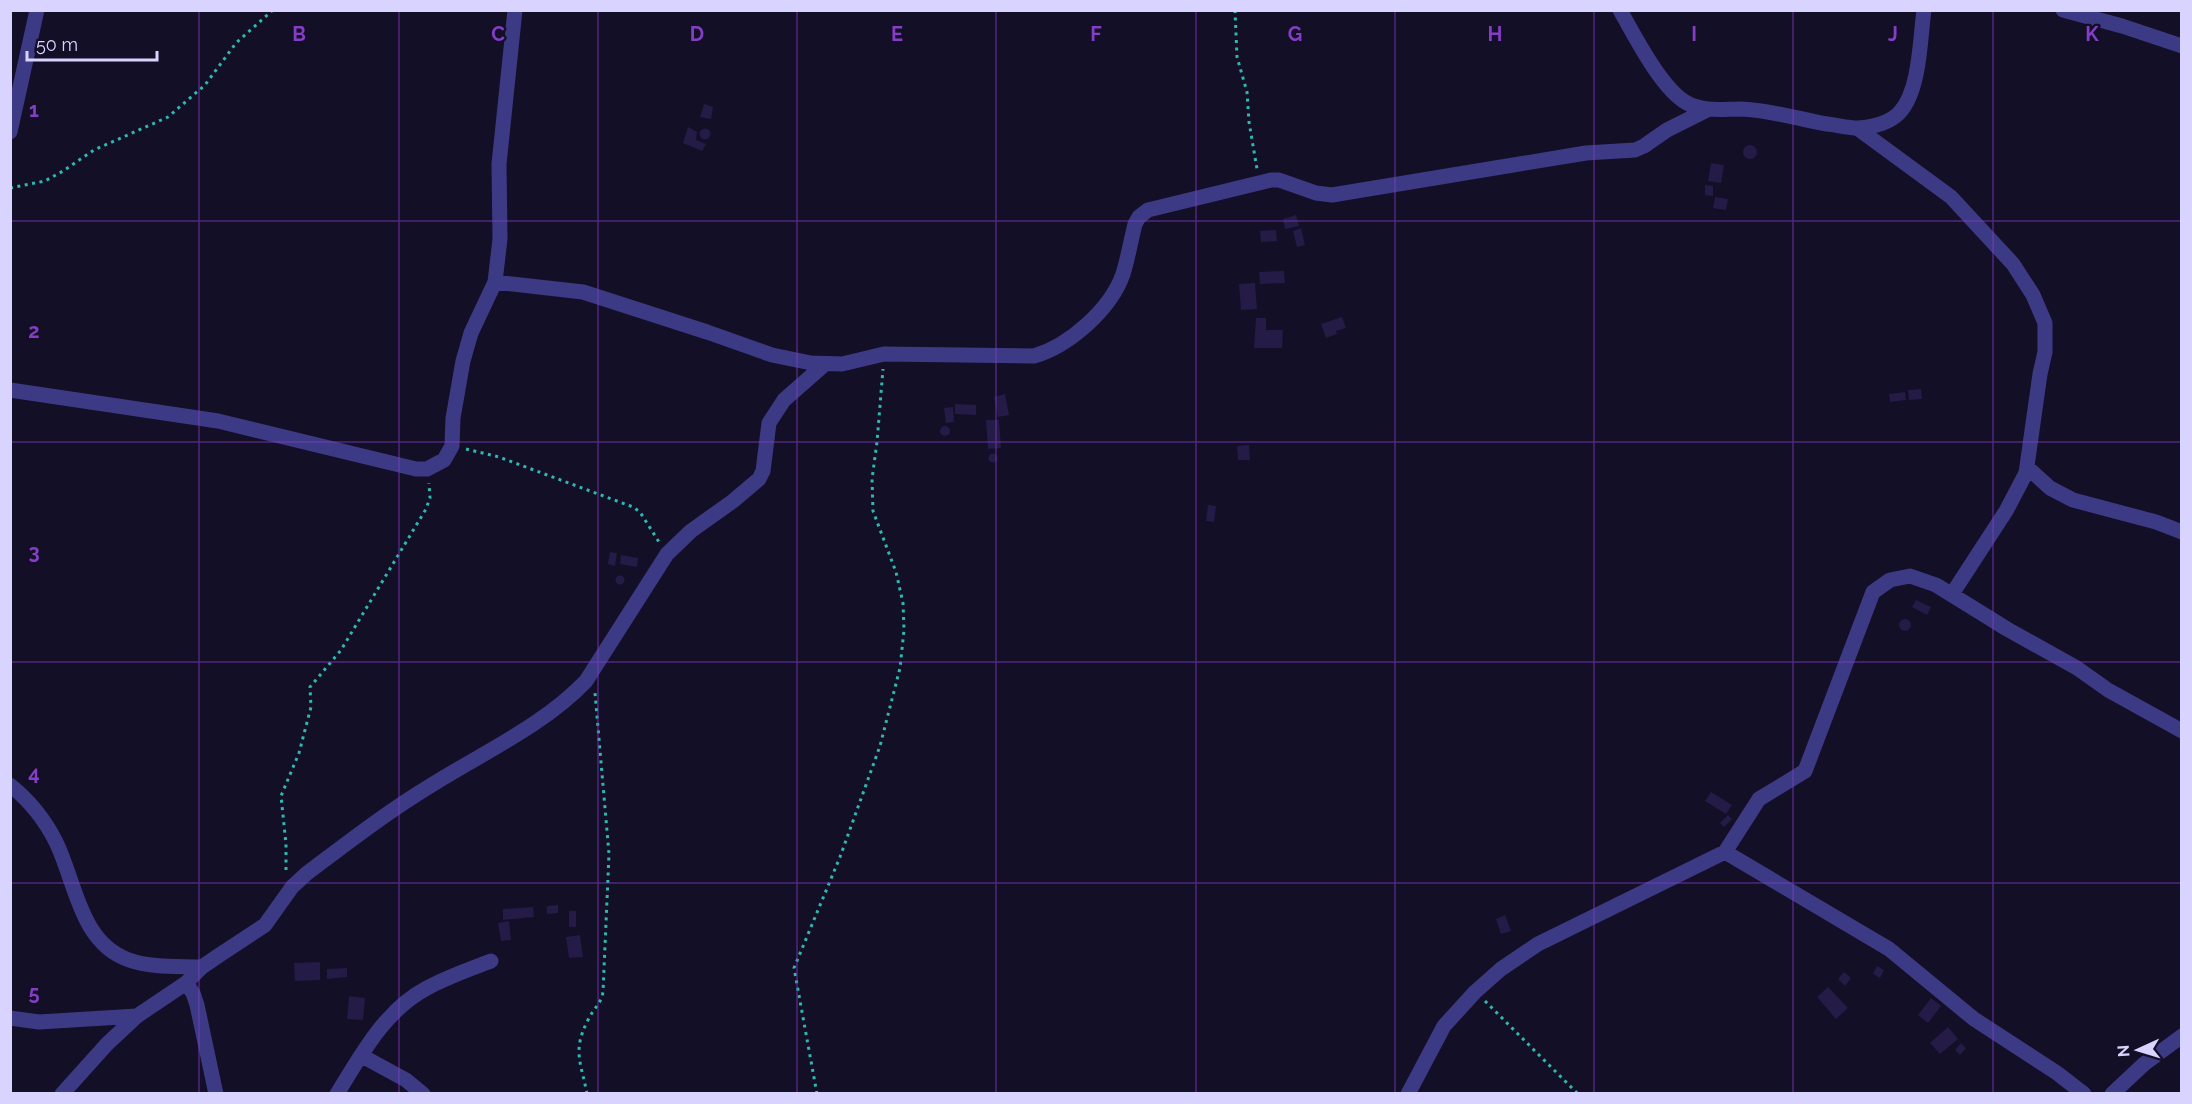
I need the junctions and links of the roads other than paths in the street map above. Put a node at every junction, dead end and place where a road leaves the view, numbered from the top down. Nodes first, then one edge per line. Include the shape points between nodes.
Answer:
1 (37, 10) edge
2 (514, 10) edge
3 (1620, 10) edge
4 (1924, 10) edge
5 (2063, 10) edge
6 (2181, 46) edge
7 (1707, 110) junction
8 (1857, 128) junction
9 (10, 132) edge
10 (495, 282) junction
11 (825, 364) junction
12 (10, 390) edge
13 (2027, 467) junction
14 (2181, 532) edge
15 (1952, 594) junction
16 (2181, 731) edge
17 (10, 785) edge
18 (1725, 852) junction
19 (491, 961) dead end
20 (202, 967) junction
21 (186, 983) junction
22 (137, 1016) junction
23 (10, 1018) edge
24 (2181, 1036) edge
25 (362, 1056) junction
26 (62, 1094) edge
27 (216, 1094) edge
28 (338, 1094) edge
29 (423, 1094) edge
30 (1408, 1094) edge
31 (2084, 1094) edge
32 (2112, 1094) edge

1 - 9 street
2 - 10 street via 499,164 500,239
3 - 7 street via 1666,84 1685,102
4 - 8 street via 1908,101 1894,118
5 - 6 street
7 - 8 street via 1743,109
7 - 11 street via 1635,150 1587,153 1332,195 1279,180 1259,182 1148,210 1135,224 1122,275 1101,313 1044,353 884,354
8 - 13 street via 1951,197 2013,264 2033,295 2045,324 2045,352
10 - 11 street via 583,292 772,355
10 - 12 street via 471,333 463,361 452,446 444,460 427,468 405,467 218,421
11 - 20 street via 784,400 769,423 759,479 667,554 586,681 570,698 366,829 306,874 257,932
13 - 14 street via 2050,488 2073,500
13 - 15 street via 2006,511
15 - 16 street
15 - 18 street via 1910,576 1890,580 1873,592 1805,771 1760,799
17 - 20 street via 44,820 85,916 102,944 122,957 146,964
18 - 30 street via 1538,944 1501,969 1444,1026
18 - 31 street via 1889,950 1974,1019
19 - 25 street via 412,997 383,1024
20 - 21 street
21 - 22 street
21 - 27 street via 197,1005
22 - 23 street via 39,1022
22 - 26 street
24 - 32 street
25 - 28 street
25 - 29 street

